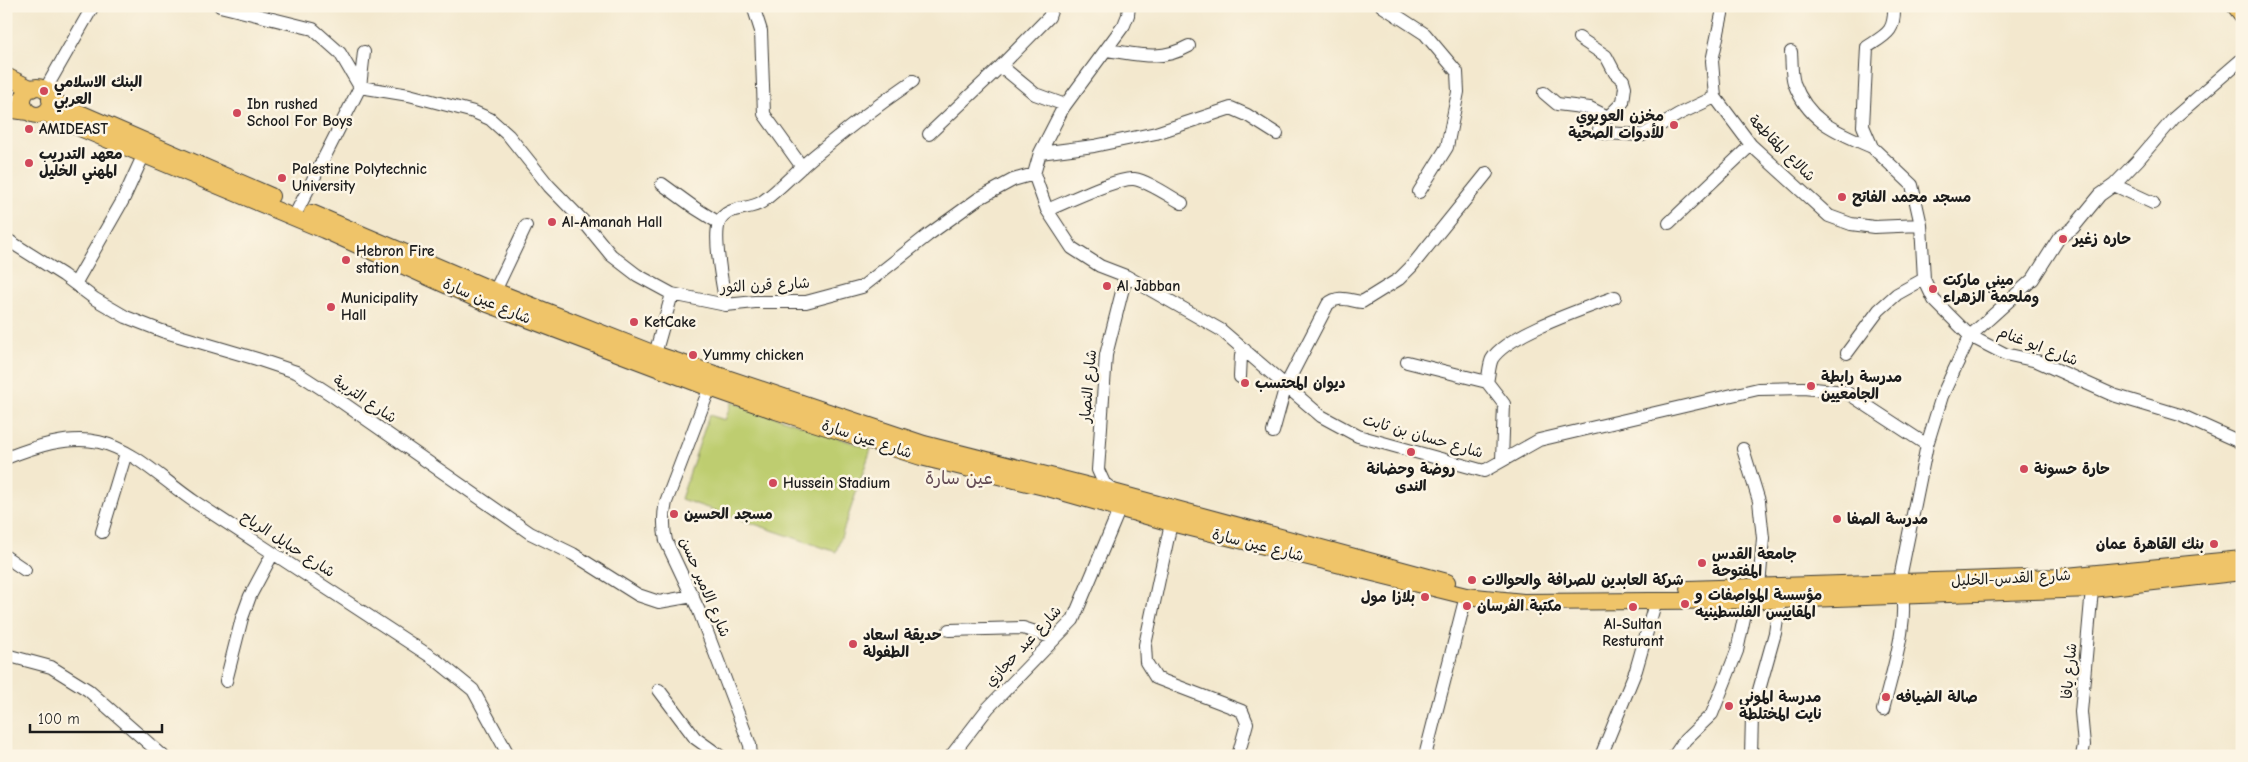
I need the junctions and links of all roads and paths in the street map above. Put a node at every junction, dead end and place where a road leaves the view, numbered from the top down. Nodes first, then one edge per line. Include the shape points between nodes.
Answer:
1 (93, 6) edge
2 (220, 6) edge
3 (753, 6) edge
4 (1049, 6) edge
5 (1129, 6) edge
6 (1382, 6) edge
7 (1722, 6) edge
8 (1894, 6) edge
9 (2234, 6) edge
10 (2242, 15) edge
11 (1579, 38) dead end
12 (1189, 46) dead end
13 (1107, 50) junction
14 (364, 52) dead end
15 (1791, 52) dead end
16 (2242, 59) edge
17 (1001, 66) junction
18 (6, 76) edge
19 (913, 81) dead end
20 (360, 87) junction
21 (1544, 93) dead end
22 (1716, 97) junction
23 (37, 101) junction
24 (6, 102) edge
25 (1065, 105) junction
26 (6, 109) edge
27 (1608, 117) junction
28 (929, 134) dead end
29 (1277, 134) dead end
30 (1752, 145) junction
31 (145, 147) junction
32 (1872, 147) junction
33 (1040, 153) junction
34 (802, 167) junction
35 (1487, 173) dead end
36 (1034, 174) junction
37 (662, 184) dead end
38 (2114, 185) junction
39 (1418, 192) dead end
40 (1182, 203) dead end
41 (2153, 203) dead end
42 (1047, 210) junction
43 (296, 212) junction
44 (719, 223) junction
45 (1669, 223) dead end
46 (1921, 225) junction
47 (526, 226) dead end
48 (6, 239) edge
49 (1126, 276) junction
50 (1924, 279) junction
51 (75, 284) junction
52 (494, 291) junction
53 (672, 294) junction
54 (1615, 297) dead end
55 (726, 305) junction
56 (1970, 336) junction
57 (1245, 350) junction
58 (1846, 353) dead end
59 (655, 354) junction
60 (1407, 362) dead end
61 (1240, 377) dead end
62 (712, 381) junction
63 (1487, 382) junction
64 (1286, 385) junction
65 (1274, 432) dead end
66 (2242, 442) edge
67 (1927, 445) junction
68 (1743, 449) dead end
69 (126, 453) junction
70 (6, 458) edge
71 (1502, 460) junction
72 (1119, 500) junction
73 (1171, 523) junction
74 (102, 532) dead end
75 (273, 553) junction
76 (6, 557) edge
77 (2242, 559) edge
78 (25, 570) dead end
79 (2242, 572) edge
80 (1901, 589) junction
81 (2092, 589) junction
82 (1753, 593) junction
83 (1780, 593) junction
84 (692, 596) junction
85 (1466, 596) junction
86 (1656, 600) junction
87 (949, 630) dead end
88 (1054, 638) junction
89 (6, 655) edge
90 (226, 681) dead end
91 (659, 690) dead end
92 (1884, 710) dead end
93 (163, 756) edge
94 (509, 756) edge
95 (720, 756) edge
96 (751, 756) edge
97 (951, 756) edge
98 (1238, 756) edge
99 (1425, 756) edge
100 (1601, 756) edge
101 (1674, 756) edge
102 (1750, 756) edge
103 (2082, 756) edge

1 - 23 street
2 - 20 street via 313,29 340,53
3 - 34 street via 761,30 764,114
4 - 17 street via 1049,17
5 - 13 street via 1126,22
6 - 39 street via 1425,34 1457,72 1458,92 1447,147
7 - 22 street via 1712,61
8 - 32 street via 1895,22 1889,33 1867,47 1863,126
9 - 10 main road
11 - 27 street via 1606,56 1624,82 1622,102
12 - 13 street via 1157,57
13 - 25 street
14 - 20 street
15 - 32 street via 1794,82 1810,109 1824,125
16 - 38 street via 2174,118
17 - 25 street via 1035,94
17 - 28 street
18 - 23 main road
19 - 34 street via 875,107
20 - 43 street
20 - 53 street, شارع قرن الثور via 409,95 465,110 483,115 497,124 610,255 637,275
21 - 27 street via 1557,104 1590,108
22 - 27 street via 1643,135 1603,133 1599,126
22 - 30 street, شالاع المقاطعة
23 - 24 street
23 - 26 main road
23 - 31 main road
23 - 31 main road, شارع عين سارة via 111,140
25 - 33 street
29 - 33 street via 1231,108 1156,133
30 - 45 street
30 - 46 street, شالاع المقاطعة via 1829,216 1851,224 1874,227
31 - 43 main road, شارع عين سارة
31 - 51 street via 123,200
32 - 46 street, شارع ابو غنام via 1912,185
33 - 36 street
34 - 44 street via 761,203 728,212
35 - 64 street via 1399,279 1362,302 1341,298 1328,304
36 - 42 street, شارع حسان بن ثابت
36 - 55 street, شارع قرن الثور via 1013,180 978,199 862,287 806,302
37 - 44 street
38 - 41 street
38 - 56 street via 2100,195 2073,228 2059,238 2033,279
40 - 42 street via 1131,179
42 - 49 street, شارع حسان بن ثابت via 1072,248 1100,266
43 - 52 main road, شارع عين سارة
43 - 62 main road, شارع عين سارة via 488,304
44 - 55 street via 719,254
46 - 50 street, شارع ابو غنام
47 - 52 street
48 - 51 street, شارع التربية
49 - 57 street, شارع حسان بن ثابت via 1221,330
49 - 72 street, شارع النصار via 1106,355 1098,470 1104,483
50 - 56 street, شارع ابو غنام via 1934,300
50 - 58 street via 1897,294 1879,310
51 - 84 street, شارع التربية via 126,317 296,372 530,533 573,554 638,595 659,602
52 - 59 main road, شارع عين سارة
53 - 55 street, شارع قرن الثور
53 - 59 street
54 - 63 street via 1546,324 1503,347 1491,360
56 - 66 street, شارع ابو غنام via 2005,354 2037,362 2118,397 2180,415
56 - 67 street via 1942,396
57 - 61 street via 1241,355
57 - 64 street, شارع حسان بن ثابت
59 - 62 main road, شارع عين سارة
60 - 63 street
62 - 72 main road, شارع عين سارة
62 - 84 street, شارع الامير حسن via 666,502 663,518 666,541
63 - 71 street via 1504,404
64 - 65 street
64 - 71 street, شارع حسان بن ثابت via 1321,416 1358,436 1484,471
67 - 71 street, شارع حسان بن ثابت via 1846,392 1758,389 1539,440
67 - 80 street
68 - 82 street via 1759,501 1763,538
69 - 70 street, شارع حبايل الرياح via 99,442 77,440 35,447
69 - 74 street
69 - 75 street, شارع حبايل الرياح
72 - 73 main road, شارع عين سارة
72 - 82 main road, شارع عين سارة via 1477,588
72 - 88 street, شارع عبد حجازي via 1073,620
73 - 85 main road, شارع عين سارة
73 - 98 street via 1145,645 1146,662 1156,678 1242,711 1247,723
75 - 90 street via 247,604
75 - 94 street, شارع حبايل الرياح via 436,660 473,690
76 - 78 street
77 - 80 main road, شارع القدس-الخليل
79 - 81 main road, شارع القدس-الخليل
80 - 81 main road, شارع القدس-الخليل
80 - 83 main road, شارع القدس-الخليل
80 - 92 street via 1904,615
81 - 103 street, شارع يافا via 2081,712
82 - 83 main road, شارع عين سارة
82 - 86 main road, شارع عين سارة
82 - 101 street via 1736,651 1712,714 1685,740
83 - 102 street via 1775,632 1752,715
84 - 96 street, شارع الامير حسن via 750,745
85 - 86 main road, شارع عين سارة via 1523,602
85 - 99 street
86 - 100 street via 1636,670
87 - 88 street via 1023,628
88 - 97 street, شارع عبد حجازي via 988,708
89 - 93 street via 51,667 88,690
91 - 95 street via 695,738

